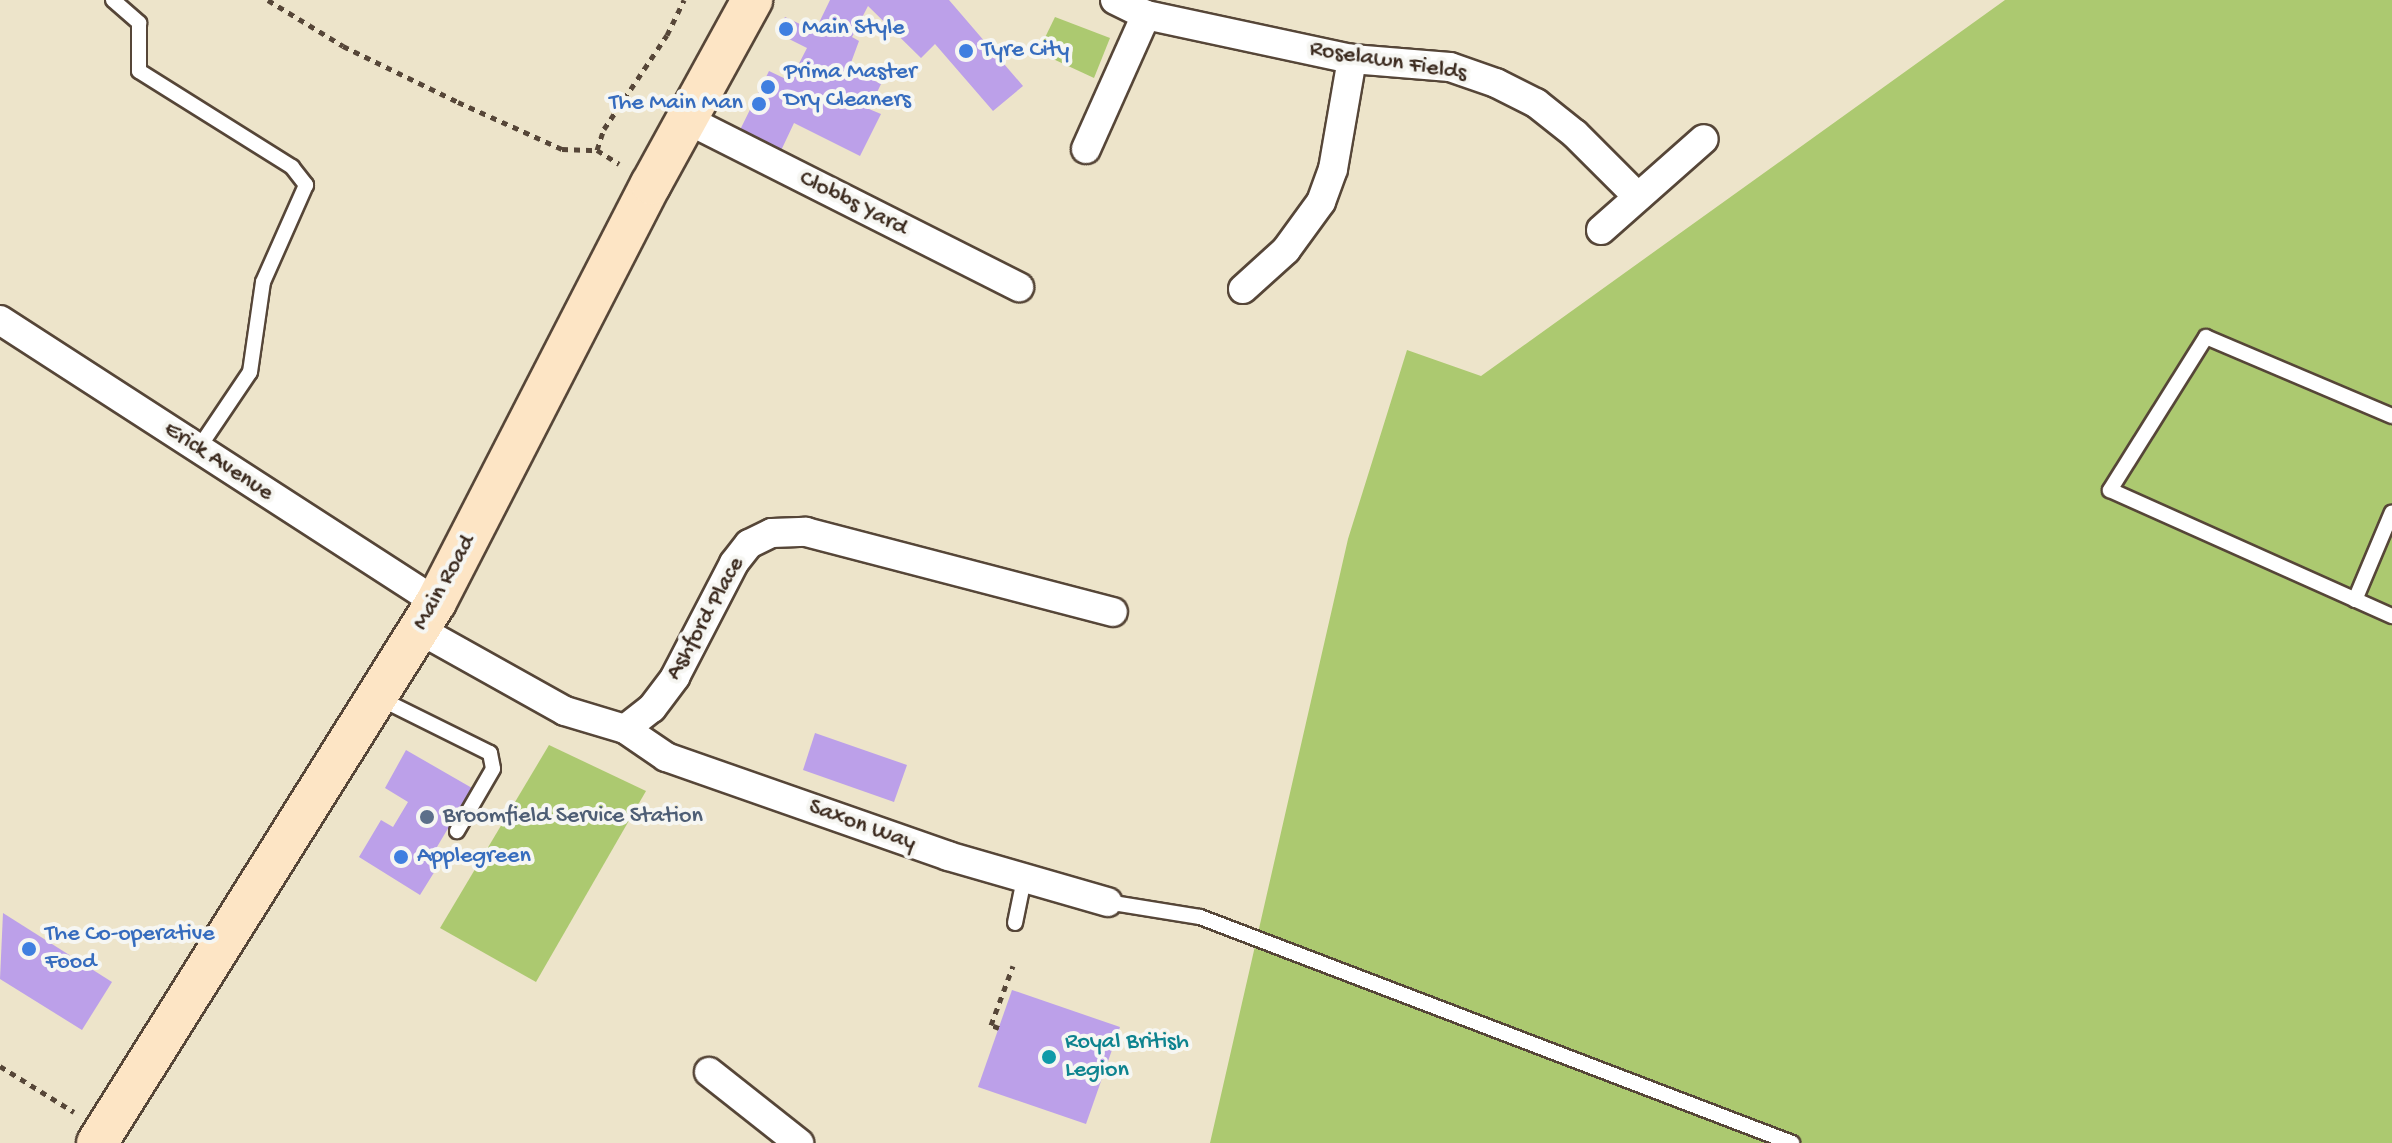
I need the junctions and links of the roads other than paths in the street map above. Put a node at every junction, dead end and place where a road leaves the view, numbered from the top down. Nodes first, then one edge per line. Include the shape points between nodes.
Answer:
1 (113, 0) edge
2 (752, 0) edge
3 (1115, 0) edge
4 (1146, 15) junction
5 (1352, 59) junction
6 (688, 120) junction
7 (1704, 139) dead end
8 (1086, 149) dead end
9 (1638, 197) junction
10 (1601, 230) dead end
11 (1019, 287) dead end
12 (1243, 289) dead end
13 (0, 320) edge
14 (2392, 416) edge
15 (198, 449) junction
16 (2392, 512) edge
17 (2355, 600) junction
18 (1113, 612) dead end
19 (428, 616) junction
20 (2392, 616) edge
21 (379, 698) junction
22 (625, 729) junction
23 (457, 831) dead end
24 (1024, 879) junction
25 (1107, 902) joint
26 (1015, 923) dead end
27 (709, 1072) dead end
28 (101, 1137) edge
29 (799, 1143) edge
30 (1792, 1143) edge

1 - 15 lane via 139,23 139,71 292,167 306,185 263,282 250,372
2 - 6 main road, Main Road
3 - 4 street, Roselawn Fields
4 - 5 street, Roselawn Fields
4 - 8 street
5 - 9 street, Roselawn Fields via 1450,67 1496,83 1536,103 1575,134
5 - 12 street via 1333,169 1321,202 1286,250
6 - 11 street, Clobbs Yard
6 - 19 main road, Main Road
7 - 9 street
9 - 10 street
13 - 15 street, Erick Avenue
14 - 17 lane via 2206,337 2110,490
15 - 19 street, Erick Avenue
16 - 17 lane
17 - 20 lane
18 - 22 street, Ashford Place via 806,532 772,533 749,544 734,563 675,677 652,708
19 - 21 main road, Main Road
19 - 22 street via 565,711
21 - 23 lane via 490,753 493,769
21 - 28 main road, Main Road
22 - 24 street, Saxon Way via 666,757
24 - 25 street, Saxon Way
24 - 26 lane
25 - 30 lane via 1200,917
27 - 29 street

